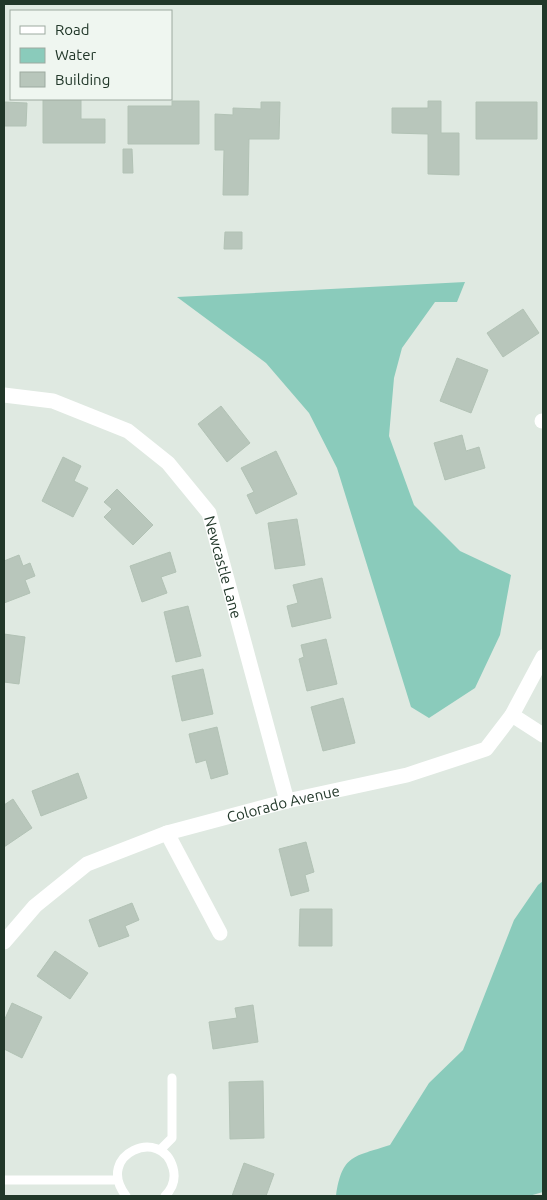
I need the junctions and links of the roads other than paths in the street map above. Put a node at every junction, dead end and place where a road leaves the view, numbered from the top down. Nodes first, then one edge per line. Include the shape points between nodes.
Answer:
1 (4, 395) edge
2 (543, 657) edge
3 (512, 715) junction
4 (543, 735) edge
5 (287, 801) junction
6 (168, 833) junction
7 (220, 933) dead end
8 (4, 942) edge
9 (172, 1078) dead end
10 (160, 1150) junction
11 (4, 1180) edge
12 (117, 1180) junction
13 (126, 1196) edge
14 (165, 1196) edge

1 - 5 street, Newcastle Lane via 53,402 128,431 168,463 209,513
2 - 3 street, Colorado Avenue
3 - 4 street
3 - 5 street, Colorado Avenue via 486,749 407,775
5 - 6 street, Colorado Avenue
6 - 7 street
6 - 8 street, Colorado Avenue via 87,864 35,906
9 - 10 lane via 172,1138
10 - 12 lane via 142,1147 126,1155
10 - 14 lane via 167,1156 175,1173 174,1182
11 - 12 lane
12 - 13 lane

